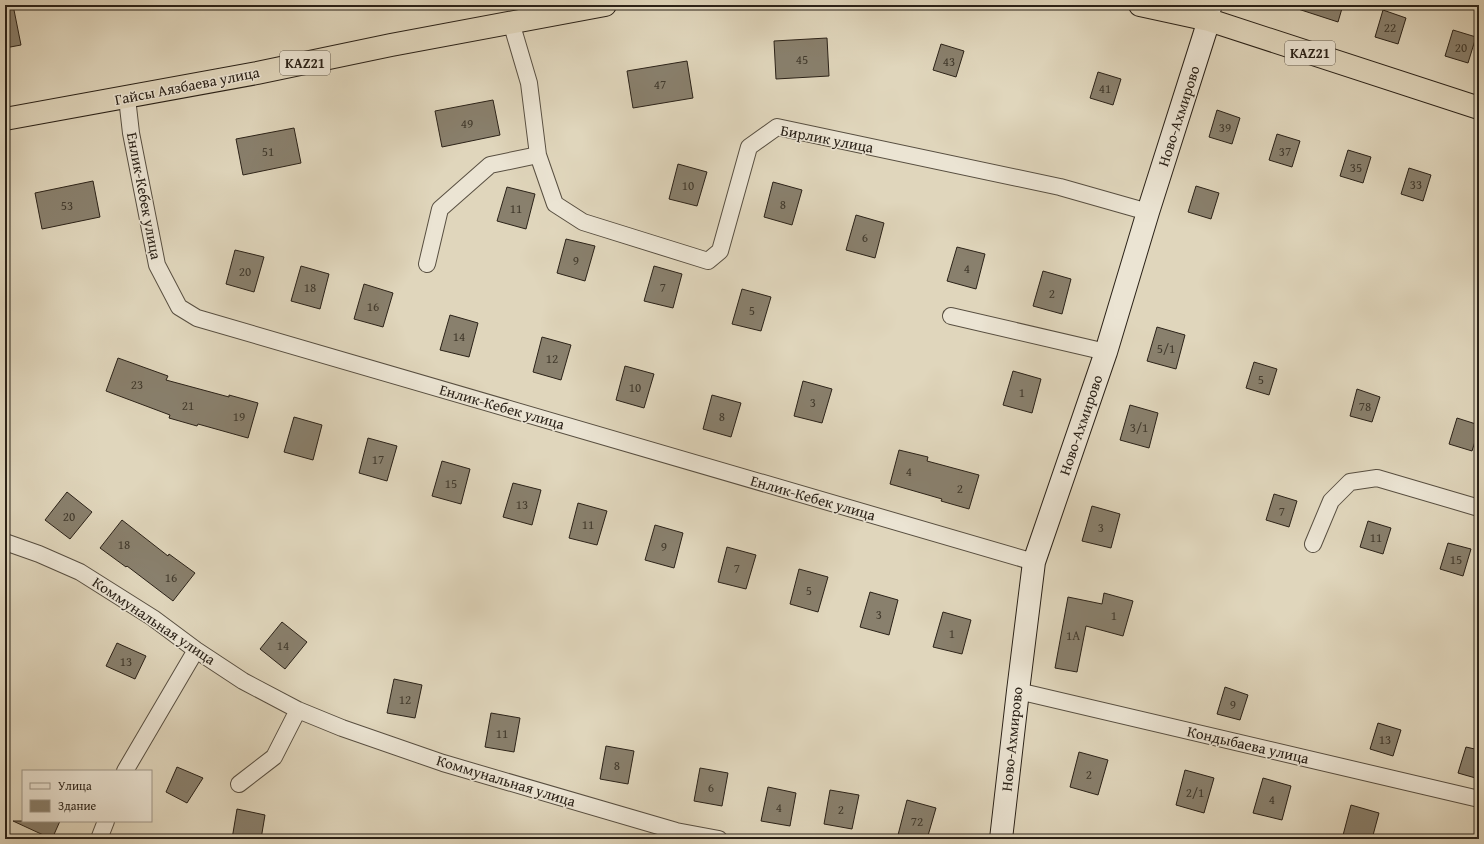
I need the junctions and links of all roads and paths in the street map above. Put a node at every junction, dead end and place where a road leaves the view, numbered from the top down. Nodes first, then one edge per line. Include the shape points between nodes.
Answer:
1 (605, 5) edge
2 (1140, 5) edge
3 (1211, 13) edge
4 (511, 22) junction
5 (127, 98) junction
6 (1479, 108) edge
7 (5, 120) edge
8 (538, 155) junction
9 (1148, 212) junction
10 (427, 264) dead end
11 (951, 316) dead end
12 (1106, 352) junction
13 (1479, 508) edge
14 (5, 542) edge
15 (1313, 544) dead end
16 (1034, 562) junction
17 (196, 650) junction
18 (1018, 691) junction
19 (298, 710) junction
20 (126, 770) edge
21 (239, 784) dead end
22 (1479, 799) edge
23 (106, 822) edge
24 (99, 839) edge
25 (719, 839) edge
26 (1001, 839) edge

1 - 4 highway, Гайсы Аязбаева улица / KAZ21
2 - 3 highway, KAZ21
3 - 6 highway, KAZ21
3 - 9 street, Ново-Ахмирово
4 - 5 highway, Гайсы Аязбаева улица / KAZ21
4 - 8 street, Бирлик улица via 529,84
5 - 7 highway, Гайсы Аязбаева улица / KAZ21
5 - 16 street, Енлик-Кебек улица via 131,133 157,265 179,307 197,318
8 - 9 street, Бирлик улица via 555,204 583,222 708,261 720,251 749,146 777,127 1060,187
8 - 10 street via 490,165 440,209
9 - 12 street, Ново-Ахмирово
11 - 12 street
12 - 16 street, Ново-Ахмирово
13 - 15 street via 1377,478 1350,482 1331,501
14 - 17 street, Коммунальная улица via 80,572 153,618
16 - 18 street, Ново-Ахмирово
17 - 19 street, Коммунальная улица via 243,681
17 - 20 street
18 - 22 street, Кондыбаева улица
18 - 26 street, Ново-Ахмирово
19 - 21 street via 274,757
19 - 25 street, Коммунальная улица via 443,763 676,831
23 - 24 street

